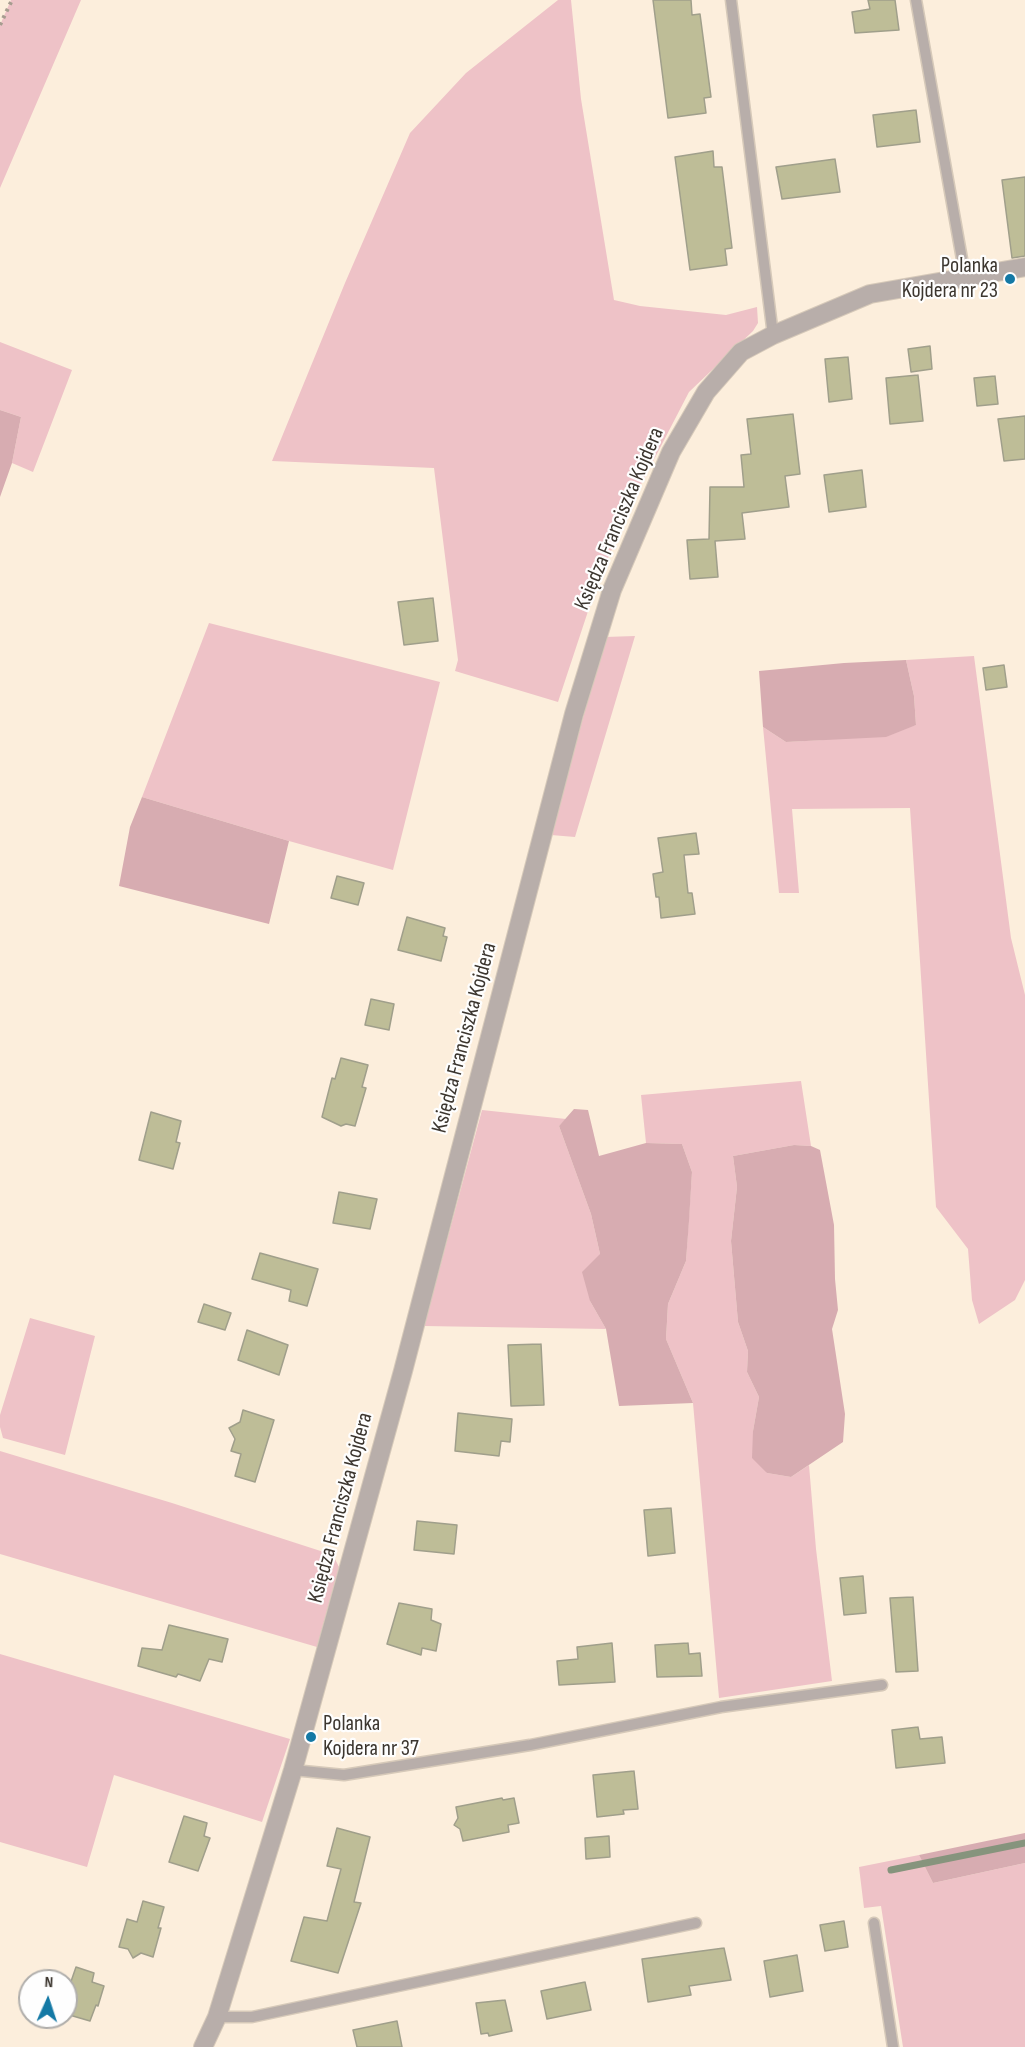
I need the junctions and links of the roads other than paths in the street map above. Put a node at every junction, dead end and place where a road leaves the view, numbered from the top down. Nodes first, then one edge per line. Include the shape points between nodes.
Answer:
1 (731, 0) edge
2 (916, 0) edge
3 (1025, 267) edge
4 (965, 276) junction
5 (773, 335) junction
6 (882, 1685) dead end
7 (294, 1770) junction
8 (696, 1923) dead end
9 (874, 1923) dead end
10 (217, 2018) junction
11 (203, 2047) edge
12 (893, 2047) edge

1 - 5 lane
2 - 4 lane
3 - 4 street, Księdza Franciszka Kojdera
4 - 5 street, Księdza Franciszka Kojdera via 870,294
5 - 7 street, Księdza Franciszka Kojdera via 741,352 706,392 671,452 612,590 574,714 403,1371
6 - 7 lane via 721,1707 530,1745 344,1775
7 - 10 street, Księdza Franciszka Kojdera
8 - 10 lane via 252,2017
9 - 12 lane
10 - 11 street, Księdza Franciszka Kojdera

